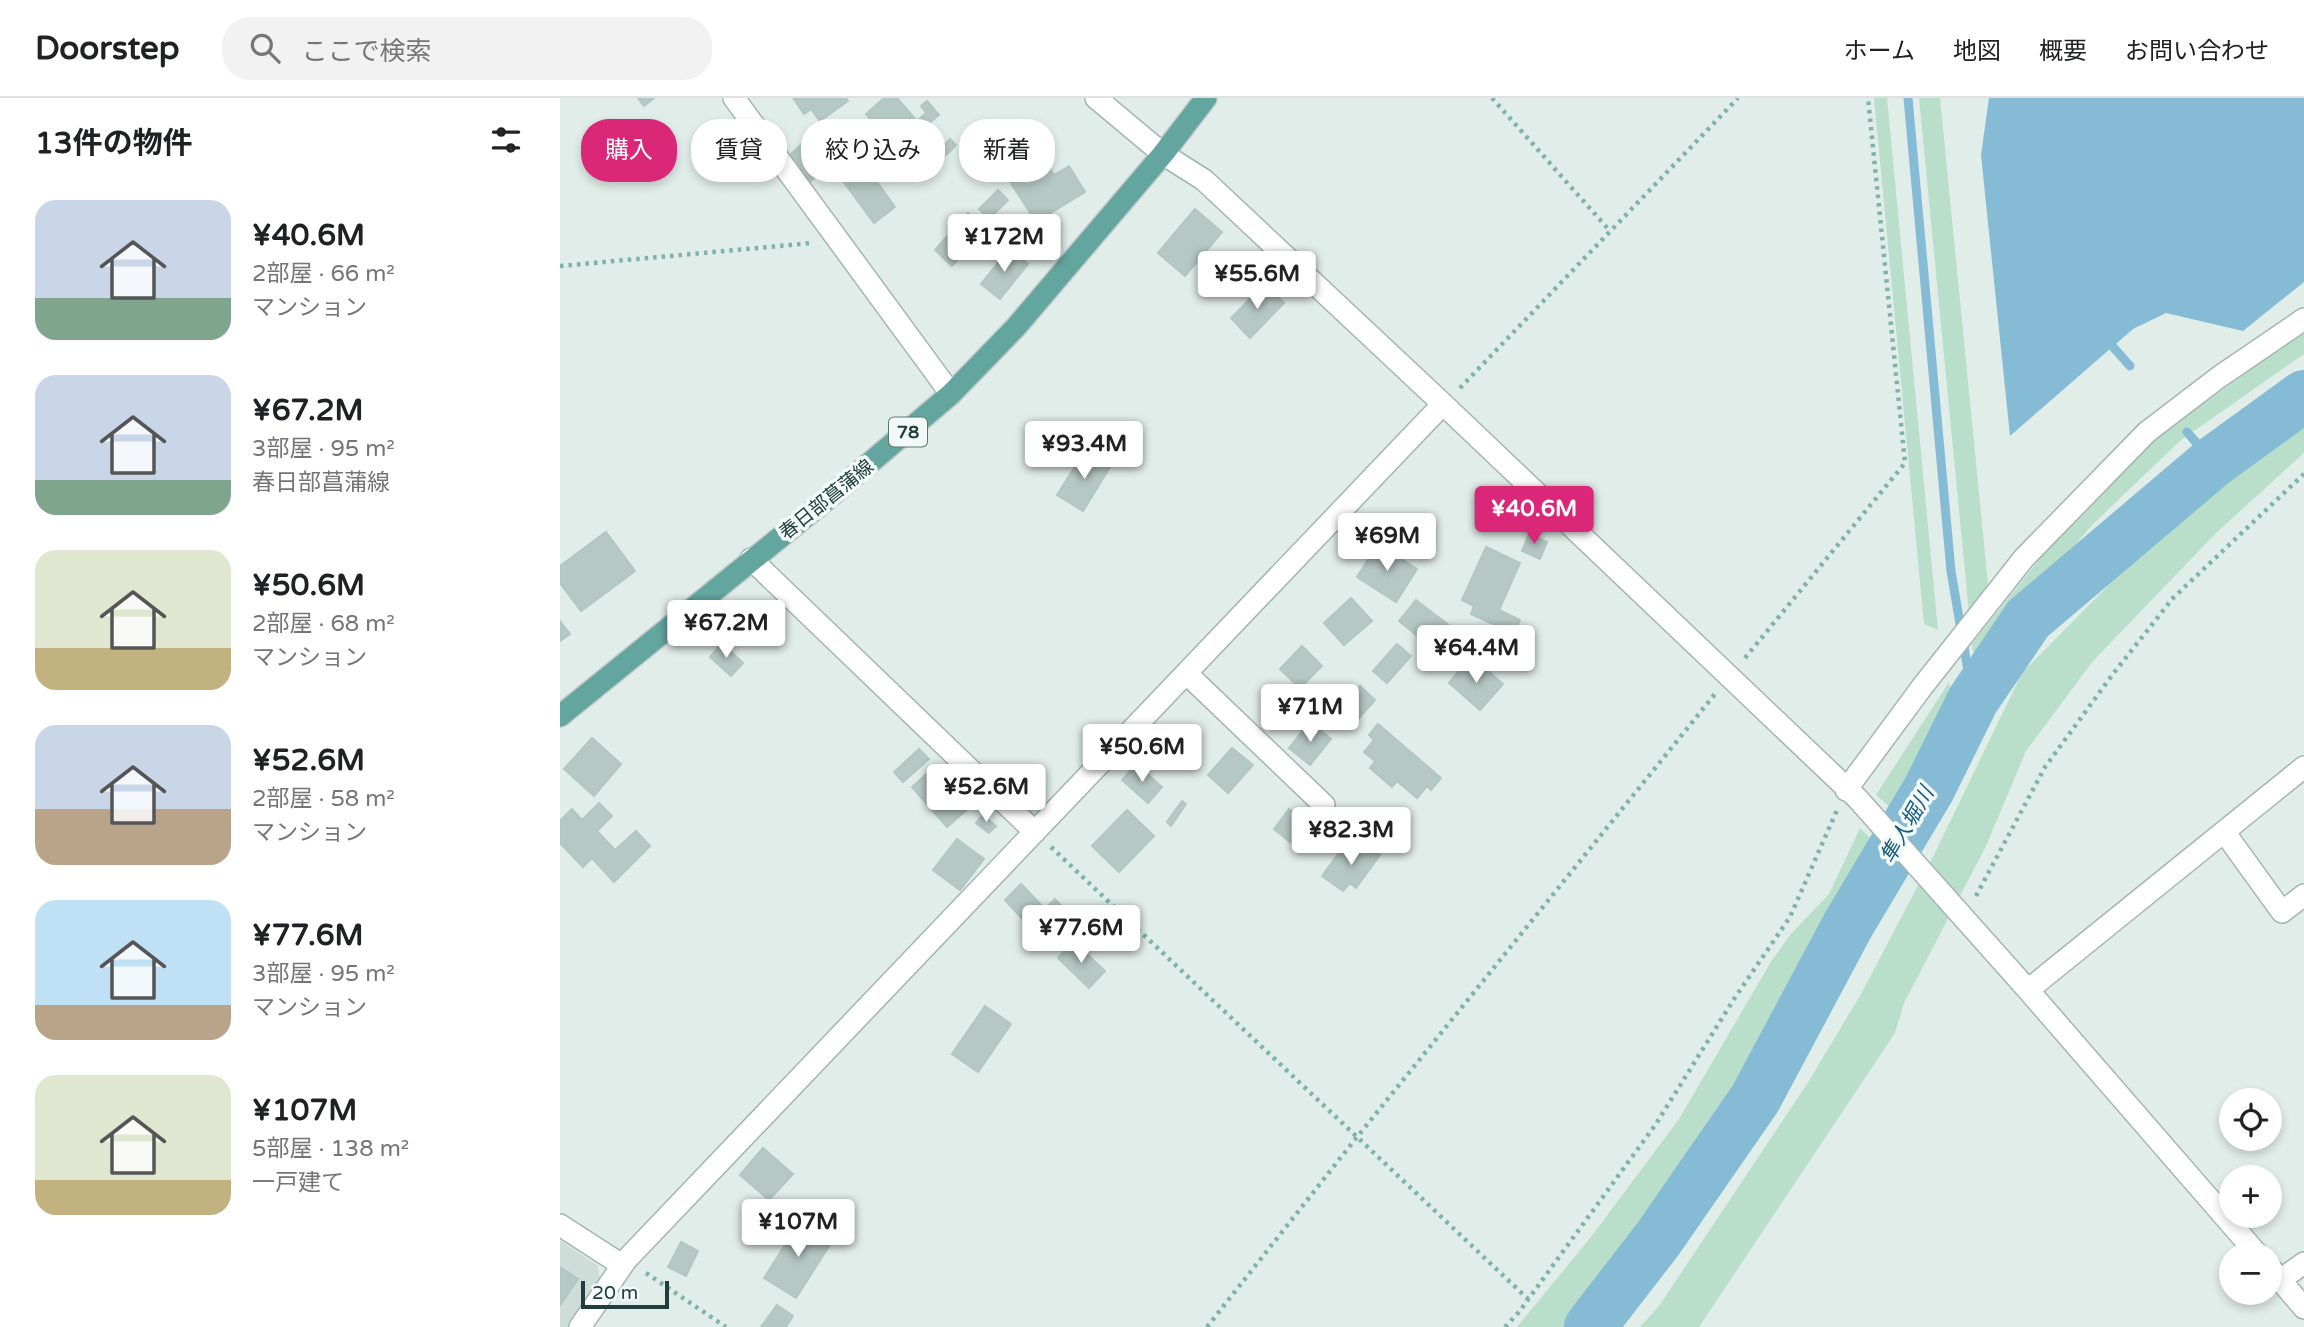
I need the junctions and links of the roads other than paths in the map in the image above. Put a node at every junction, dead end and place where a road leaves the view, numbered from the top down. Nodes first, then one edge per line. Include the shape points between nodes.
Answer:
1 (734, 98) edge
2 (1096, 98) edge
3 (1206, 98) edge
4 (1163, 154) junction
5 (2304, 319) edge
6 (951, 394) junction
7 (1443, 404) junction
8 (751, 559) junction
9 (1186, 673) junction
10 (560, 716) edge
11 (2304, 768) edge
12 (1851, 794) junction
13 (1324, 805) dead end
14 (1035, 832) junction
15 (2225, 833) junction
16 (2304, 895) edge
17 (2028, 990) junction
18 (560, 1225) edge
19 (2247, 1242) edge
20 (624, 1262) junction
21 (2304, 1263) edge
22 (2282, 1271) edge
23 (2282, 1282) edge
24 (2304, 1308) edge
25 (580, 1327) edge

1 - 6 street
2 - 4 street
3 - 4 main road, 春日部菖蒲線 / 78
4 - 6 main road, 春日部菖蒲線 / 78 via 1016,327
4 - 7 street via 1204,180
5 - 12 street via 2147,432 2024,558 1922,687
6 - 8 main road, 春日部菖蒲線 / 78
7 - 9 street
7 - 12 street
8 - 10 main road, 春日部菖蒲線 / 78
8 - 14 street
9 - 13 street
9 - 14 street
11 - 15 street
12 - 17 street
14 - 20 street
15 - 16 street via 2282,912
15 - 17 street
17 - 19 street
18 - 20 street
20 - 25 street
21 - 22 street
23 - 24 street

